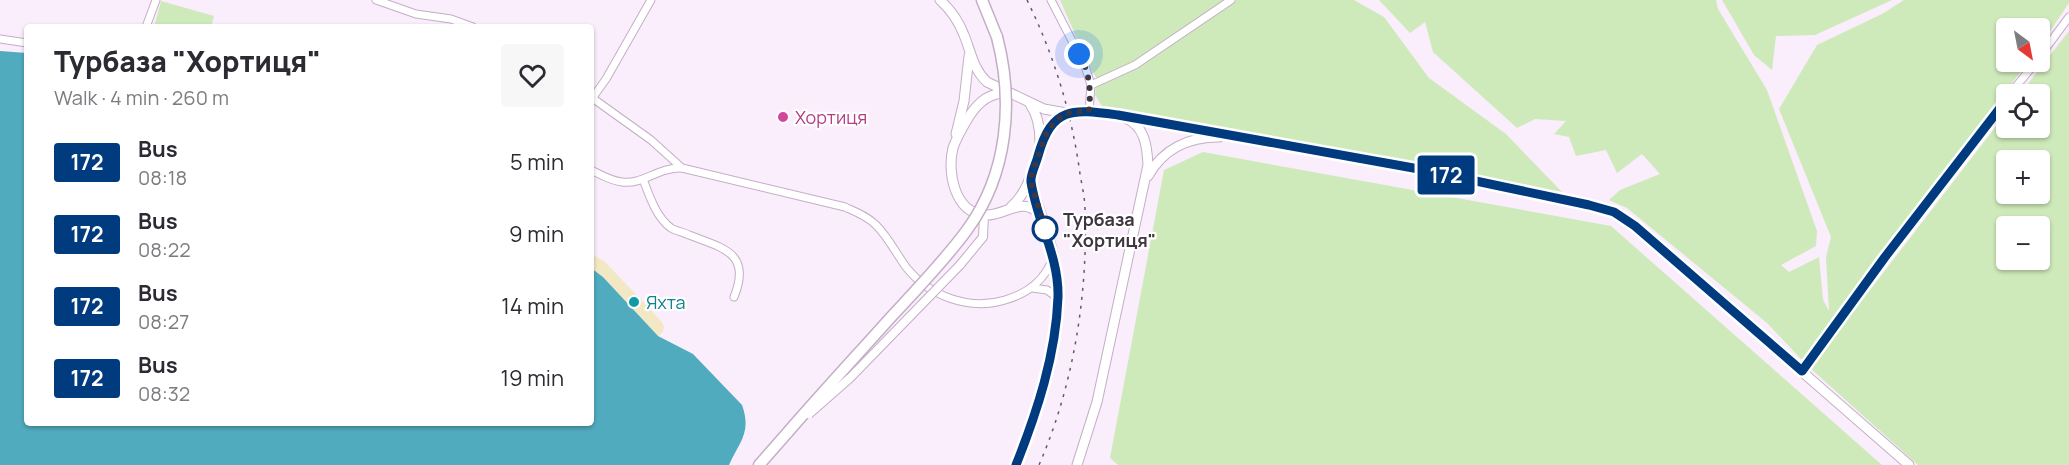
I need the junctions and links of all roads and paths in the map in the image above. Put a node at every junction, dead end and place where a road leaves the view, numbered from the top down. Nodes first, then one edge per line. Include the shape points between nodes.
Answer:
1 (156, 0) edge
2 (376, 0) edge
3 (651, 0) edge
4 (940, 0) edge
5 (982, 0) edge
6 (1051, 0) edge
7 (1231, 0) edge
8 (2069, 17) edge
9 (147, 24) edge
10 (466, 24) edge
11 (0, 39) edge
12 (24, 43) edge
13 (2050, 43) edge
14 (969, 51) junction
15 (2028, 72) edge
16 (2018, 84) edge
17 (1090, 85) junction
18 (1013, 93) junction
19 (594, 94) edge
20 (594, 100) edge
21 (1028, 102) junction
22 (1089, 111) junction
23 (1066, 113) junction
24 (1996, 113) edge
25 (1118, 115) junction
26 (1239, 138) junction
27 (954, 148) junction
28 (1040, 151) junction
29 (682, 168) junction
30 (594, 171) edge
31 (643, 179) junction
32 (1030, 180) junction
33 (1145, 183) junction
34 (1007, 210) junction
35 (984, 215) junction
36 (1042, 220) junction
37 (1054, 256) junction
38 (1032, 288) junction
39 (734, 297) dead end
40 (1058, 298) junction
41 (1802, 371) junction
42 (788, 432) junction
43 (759, 465) edge
44 (1016, 465) edge
45 (1077, 465) edge
46 (1909, 465) edge

1 - 9 street
2 - 10 street via 416,14
3 - 19 street
4 - 14 main road via 960,25
5 - 42 main road, bridge via 997,37 1006,85 1005,131 992,183 968,229
6 - 17 street via 1085,66
7 - 17 street via 1135,65
8 - 13 street
11 - 12 street
14 - 18 main road via 987,82
14 - 27 main road
15 - 16 street
17 - 22 street
18 - 21 main road
18 - 27 main road via 984,99 968,119
20 - 29 street via 651,140
21 - 23 main road
21 - 28 main road via 1038,121
22 - 23 main road
22 - 25 main road
23 - 28 main road via 1049,129
24 - 41 street
25 - 26 main road
25 - 33 main road via 1131,120 1145,139
26 - 33 main road via 1215,137 1182,144 1159,160
26 - 41 main road via 1419,169 1614,212
27 - 35 main road via 952,177 959,199 973,212
28 - 32 main road
29 - 31 street via 670,168
29 - 38 street via 845,207 863,215 884,234 920,281 958,302 1002,301
30 - 31 street via 622,182
31 - 39 street via 650,198 671,227 710,243 739,262
32 - 34 main road
32 - 36 main road
33 - 45 main road via 1096,402
34 - 35 main road
34 - 36 main road via 1030,206
35 - 42 street, bridge via 983,237 960,264 850,378
36 - 37 main road
37 - 38 street via 1049,269
37 - 40 main road
38 - 40 street via 1047,290
40 - 44 main road via 1040,397
41 - 46 main road
42 - 43 main road

